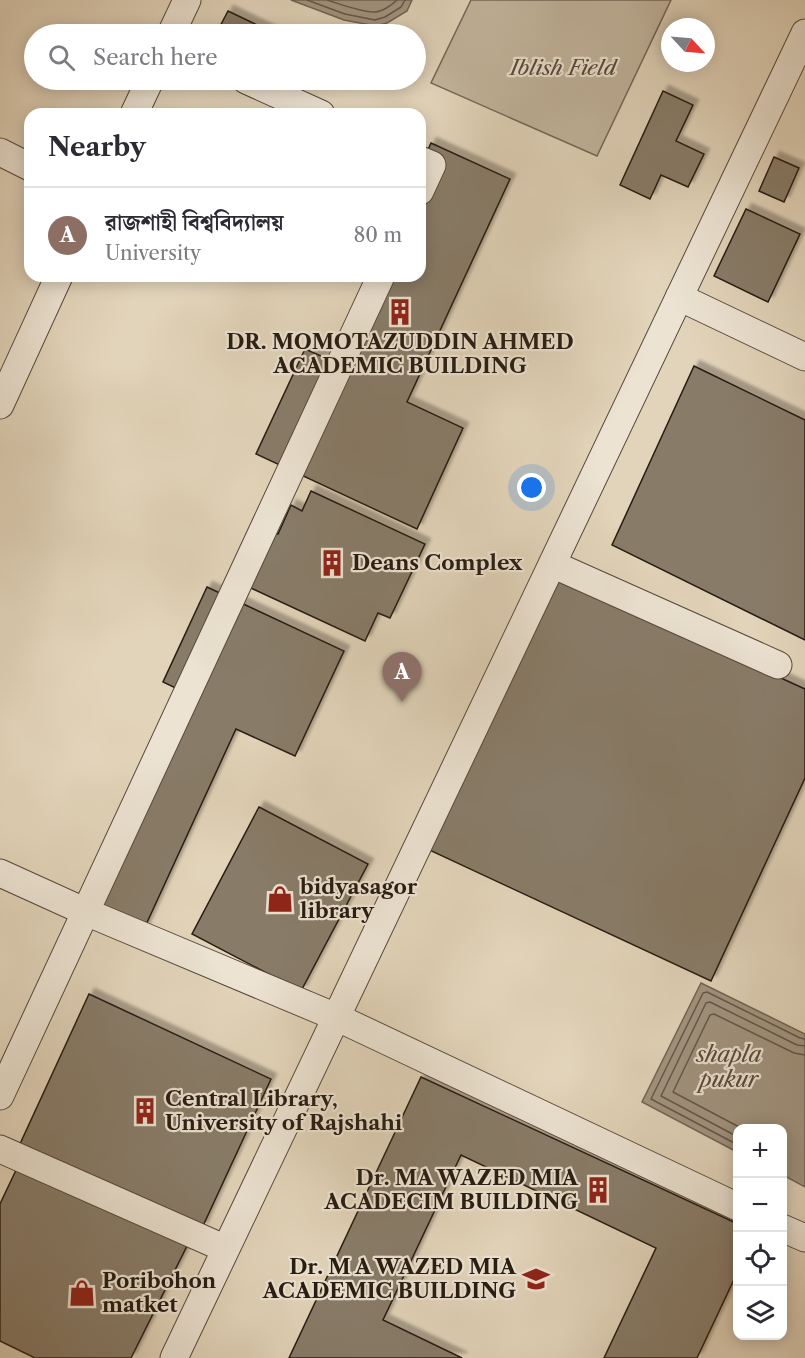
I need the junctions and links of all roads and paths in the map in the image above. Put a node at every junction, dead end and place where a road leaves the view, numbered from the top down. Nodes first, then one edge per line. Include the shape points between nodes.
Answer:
1 (187, 0) edge
2 (176, 24) edge
3 (805, 33) edge
4 (145, 90) edge
5 (268, 90) edge
6 (137, 108) edge
7 (308, 108) edge
8 (0, 152) edge
9 (426, 162) edge
10 (24, 164) edge
11 (426, 178) edge
12 (56, 282) edge
13 (378, 282) edge
14 (679, 297) junction
15 (805, 357) edge
16 (0, 405) edge
17 (552, 564) junction
18 (777, 665) dead end
19 (0, 873) edge
20 (86, 912) junction
21 (336, 1017) junction
22 (0, 1096) edge
23 (0, 1149) edge
24 (733, 1205) edge
25 (787, 1230) edge
26 (805, 1239) edge
27 (226, 1249) junction
28 (174, 1358) edge

1 - 2 street
3 - 14 street
4 - 6 street
5 - 7 street
8 - 10 street
9 - 11 street via 432,165
12 - 16 street
13 - 20 street
14 - 15 street
14 - 17 street
17 - 18 street
17 - 21 street
19 - 20 street
20 - 21 street
20 - 22 street
21 - 24 street
21 - 27 street
23 - 27 street
25 - 26 street
27 - 28 street

